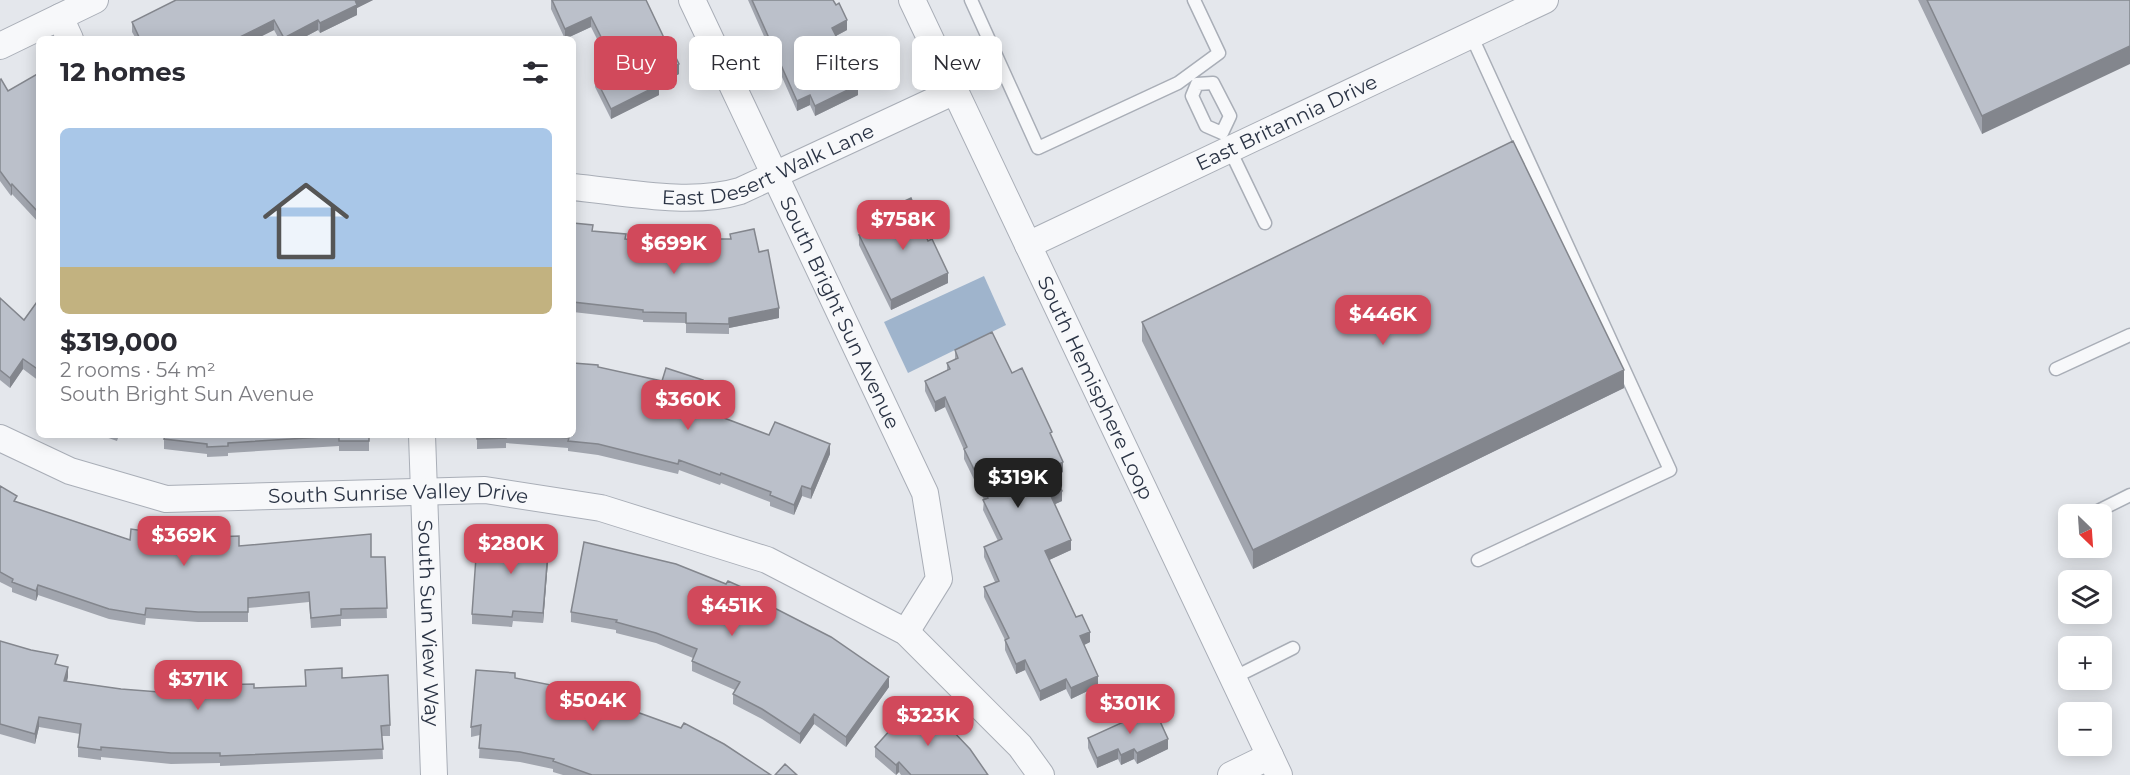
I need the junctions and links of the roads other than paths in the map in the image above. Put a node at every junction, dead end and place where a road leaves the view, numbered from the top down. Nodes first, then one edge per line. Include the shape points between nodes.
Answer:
1 (95, 0) edge
2 (692, 0) edge
3 (912, 0) edge
4 (970, 0) edge
5 (1194, 0) edge
6 (1545, 0) edge
7 (65, 28) edge
8 (1472, 35) junction
9 (36, 36) edge
10 (36, 36) edge
11 (0, 46) edge
12 (1194, 80) junction
13 (955, 91) junction
14 (1226, 141) junction
15 (774, 175) junction
16 (576, 187) edge
17 (1265, 223) dead end
18 (1028, 245) junction
19 (2130, 335) edge
20 (2056, 369) dead end
21 (0, 438) edge
22 (422, 438) edge
23 (424, 492) junction
24 (2130, 495) edge
25 (2112, 504) edge
26 (1478, 560) dead end
27 (906, 632) junction
28 (1293, 648) dead end
29 (1233, 678) junction
30 (1275, 766) edge
31 (434, 775) edge
32 (1041, 775) edge
33 (1231, 775) edge

1 - 7 street
2 - 15 street, South Bright Sun Avenue
3 - 13 street, South Hemisphere Loop
4 - 12 lane via 1038,148 1178,83
5 - 12 lane via 1219,53
6 - 8 street, East Britannia Drive
7 - 9 street
8 - 14 street, East Britannia Drive
8 - 26 lane via 1670,470
10 - 11 street
12 - 14 lane via 1192,96 1206,126
12 - 14 lane via 1213,83 1230,116
13 - 15 street, East Desert Walk Lane
13 - 18 street, South Hemisphere Loop
14 - 17 lane
14 - 18 street, East Britannia Drive
15 - 16 street, East Desert Walk Lane via 720,197
15 - 27 street, South Bright Sun Avenue via 925,493 939,579
18 - 29 street, South Hemisphere Loop
19 - 20 lane
21 - 23 street, South Sunrise Valley Drive via 70,471 166,499
22 - 23 street, South Sun View Way
23 - 27 street, South Sunrise Valley Drive via 485,490 601,508 767,560
23 - 31 street, South Sun View Way
24 - 25 lane
27 - 32 street, South Sunrise Valley Drive via 1020,746
28 - 29 lane
29 - 30 street, South Hemisphere Loop
30 - 33 street

